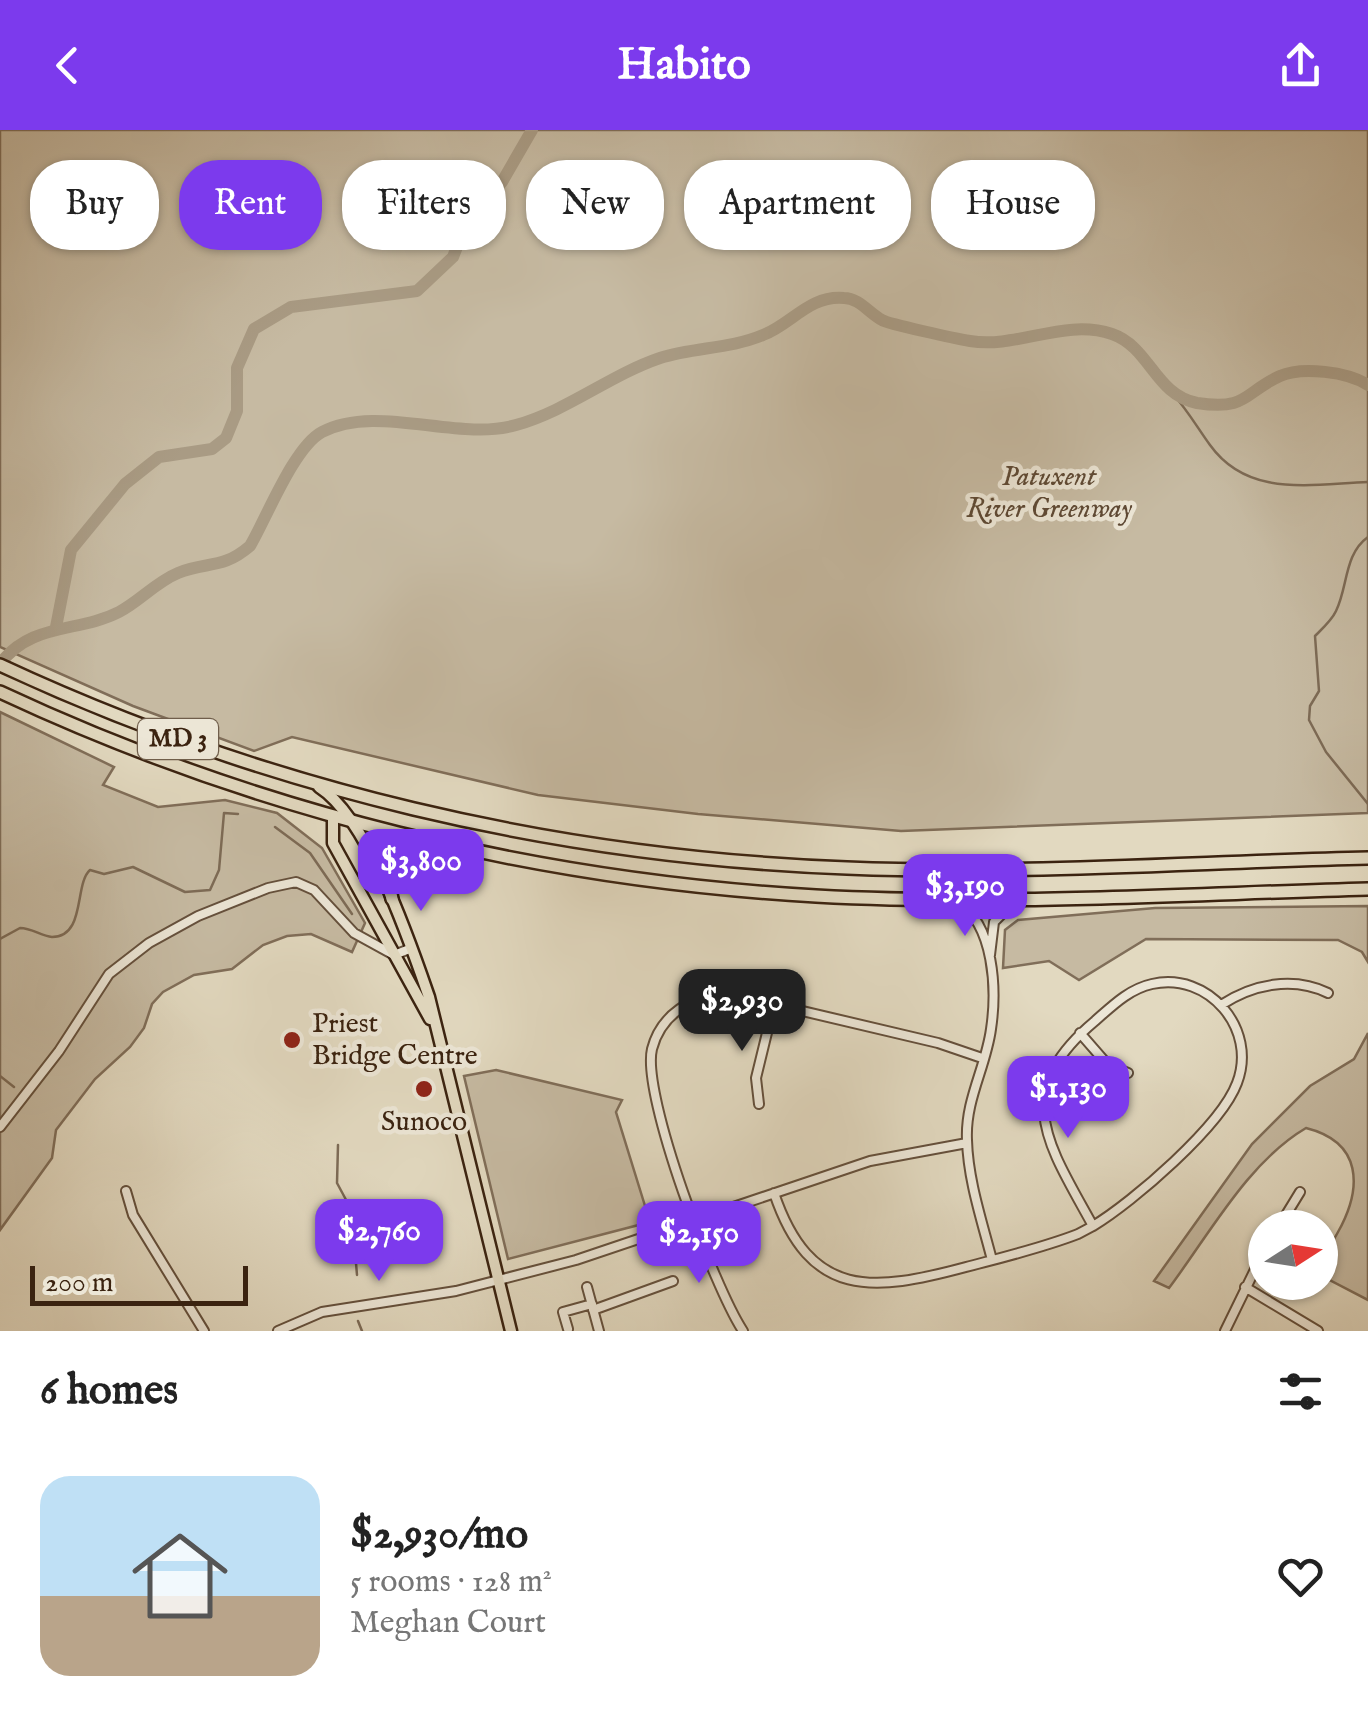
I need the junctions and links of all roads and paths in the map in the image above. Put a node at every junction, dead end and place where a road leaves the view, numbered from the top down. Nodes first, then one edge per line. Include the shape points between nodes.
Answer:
1 (0, 666) edge
2 (0, 692) edge
3 (316, 784) junction
4 (359, 796) junction
5 (337, 810) junction
6 (350, 821) junction
7 (428, 840) junction
8 (1368, 858) edge
9 (1368, 889) edge
10 (952, 898) junction
11 (1018, 898) junction
12 (392, 899) junction
13 (412, 948) junction
14 (394, 955) junction
15 (990, 969) junction
16 (1328, 993) dead end
17 (774, 1004) junction
18 (1222, 1004) junction
19 (434, 1027) junction
20 (1080, 1033) junction
21 (982, 1058) junction
22 (1128, 1073) dead end
23 (760, 1104) dead end
24 (0, 1127) edge
25 (966, 1143) junction
26 (126, 1191) dead end
27 (1300, 1192) dead end
28 (774, 1193) junction
29 (1289, 1210) edge
30 (694, 1220) junction
31 (1093, 1226) junction
32 (992, 1260) junction
33 (498, 1280) junction
34 (1248, 1281) edge
35 (673, 1282) dead end
36 (587, 1287) dead end
37 (1245, 1287) junction
38 (592, 1307) junction
39 (568, 1329) edge
40 (204, 1331) edge
41 (278, 1331) edge
42 (511, 1331) edge
43 (598, 1331) edge
44 (743, 1331) edge
45 (1225, 1331) edge
46 (1318, 1331) edge

1 - 3 highway, MD 3 via 174,738
2 - 5 highway, MD 3 via 182,768
3 - 4 highway, MD 3
3 - 5 main road
4 - 5 highway
4 - 8 highway, MD 3 via 590,845 816,867
5 - 6 highway, MD 3
5 - 14 main road via 333,843
6 - 7 highway, MD 3
6 - 12 main road
7 - 10 highway, MD 3 via 685,885
7 - 12 highway via 387,851 383,861
9 - 11 highway, MD 3
10 - 11 highway, MD 3
10 - 15 street via 981,926
11 - 15 street via 994,922
12 - 13 main road
13 - 14 street
13 - 19 main road
14 - 19 main road
14 - 24 street via 354,933 314,890 296,882 198,916 110,974
15 - 21 street via 992,1028
16 - 18 street via 1303,985 1264,986
17 - 21 street
17 - 23 street via 756,1078
17 - 30 street via 709,995 680,1008 653,1046 654,1089
18 - 20 street via 1196,987 1151,984
18 - 31 street via 1241,1044 1236,1086 1146,1188
19 - 33 main road
20 - 22 street via 1107,1064
20 - 31 street via 1051,1068 1042,1113 1050,1147
21 - 25 street
25 - 28 street via 900,1153
25 - 32 street
26 - 40 street via 133,1215
27 - 29 street
28 - 30 street
28 - 32 street via 796,1244 828,1272 856,1283 895,1285
30 - 33 street
30 - 44 street
31 - 32 street
33 - 41 street via 322,1312
33 - 42 main road
34 - 37 street
35 - 38 street
36 - 38 street
37 - 45 street
37 - 46 street
38 - 39 street via 563,1312
38 - 43 street

